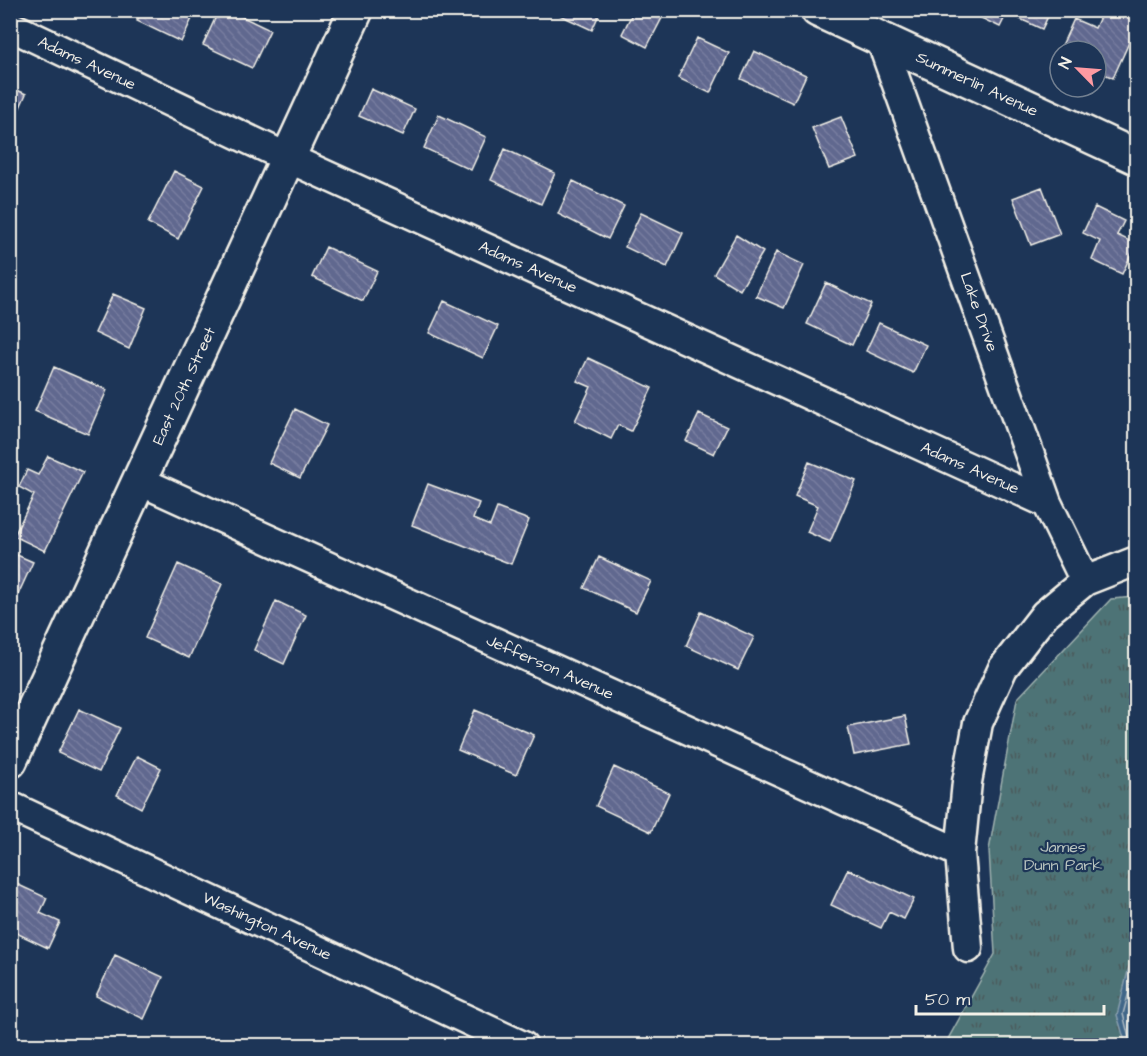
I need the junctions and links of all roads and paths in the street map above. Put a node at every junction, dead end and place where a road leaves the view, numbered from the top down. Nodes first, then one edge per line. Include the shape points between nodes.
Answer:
1 (356, 10) edge
2 (818, 10) edge
3 (10, 27) edge
4 (881, 40) junction
5 (1137, 157) edge
6 (288, 158) junction
7 (140, 481) junction
8 (1047, 503) junction
9 (1137, 561) edge
10 (1085, 581) junction
11 (10, 761) edge
12 (10, 806) edge
13 (960, 854) junction
14 (968, 948) dead end
15 (523, 1046) edge

1 - 6 street, East 20th Street
2 - 4 street, Summerlin Avenue
3 - 6 street, Adams Avenue
4 - 5 street, Summerlin Avenue
4 - 8 street, Lake Drive
6 - 7 street, East 20th Street
6 - 8 street, Adams Avenue
7 - 11 street, East 20th Street
7 - 13 street, Jefferson Avenue
8 - 10 street, Lake Drive
9 - 10 street
10 - 13 street via 1045,614 1004,668 978,723
12 - 15 street, Washington Avenue
13 - 14 street

